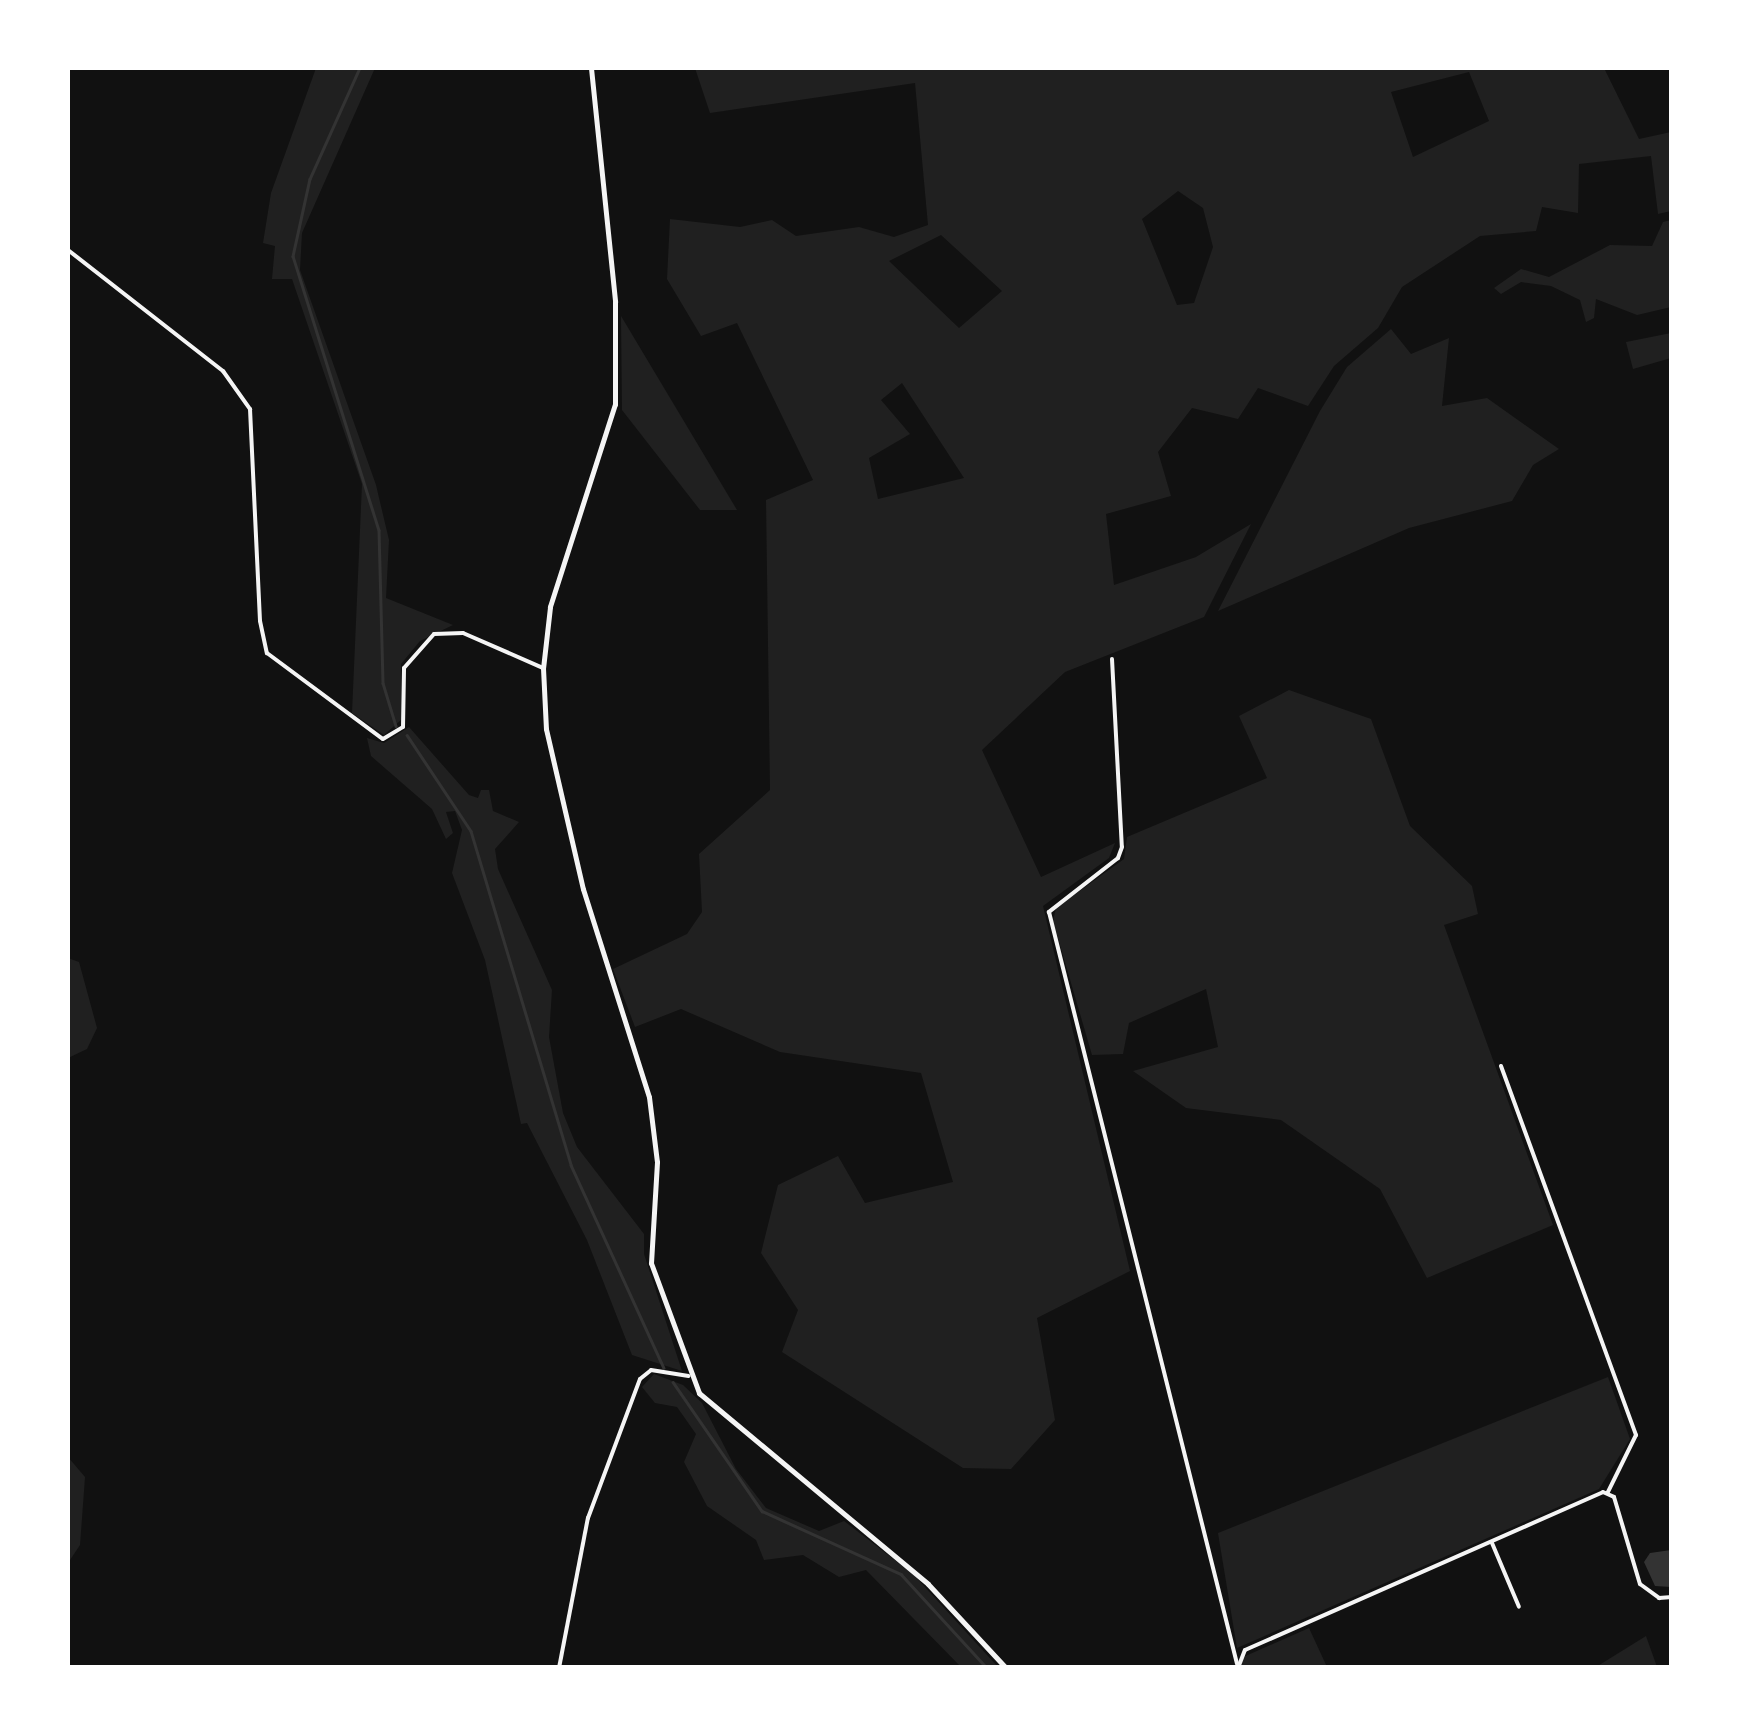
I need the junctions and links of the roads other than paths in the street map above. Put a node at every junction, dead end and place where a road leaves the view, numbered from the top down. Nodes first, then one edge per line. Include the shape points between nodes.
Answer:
1 (591, 68) edge
2 (68, 250) edge
3 (1112, 659) dead end
4 (543, 668) junction
5 (1501, 1066) dead end
6 (690, 1376) junction
7 (1608, 1492) junction
8 (1492, 1543) junction
9 (1672, 1597) edge
10 (1519, 1607) dead end
11 (1237, 1666) edge
12 (559, 1668) edge
13 (1006, 1668) edge

1 - 4 street via 616,302 615,404 550,607
2 - 4 street via 222,371 250,409 267,653 387,739 406,722 406,662 434,634 463,632
3 - 11 street via 1122,847 1118,858 1049,912
4 - 6 street via 546,729 584,889 649,1097 657,1162 651,1263
5 - 7 street via 1636,1435
6 - 12 street via 650,1370 640,1379 588,1518
6 - 13 street via 710,1405 928,1584
7 - 8 street
7 - 9 street via 1640,1584 1659,1598
8 - 10 street
8 - 11 street via 1245,1650

